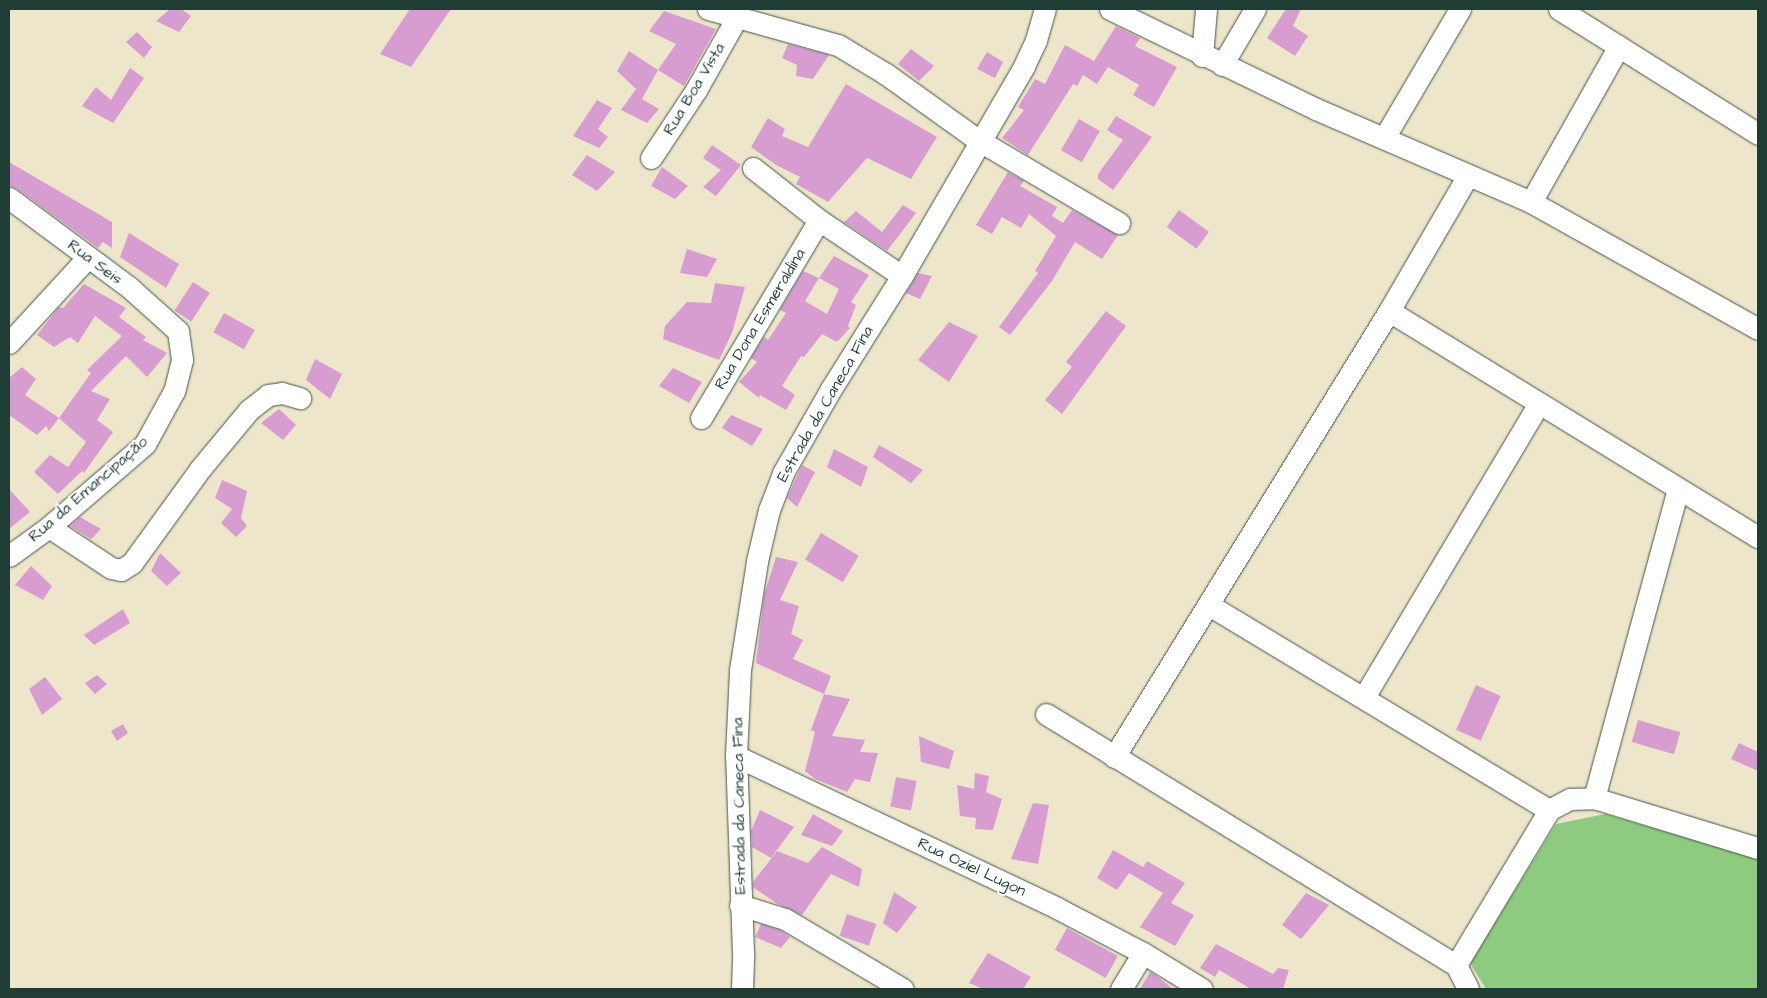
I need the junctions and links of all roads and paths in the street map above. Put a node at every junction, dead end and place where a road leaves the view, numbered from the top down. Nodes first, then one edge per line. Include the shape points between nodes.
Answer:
1 (708, 9) edge
2 (1045, 9) edge
3 (1110, 9) edge
4 (1206, 9) edge
5 (1255, 9) edge
6 (1460, 9) edge
7 (1559, 9) edge
8 (736, 19) junction
9 (1619, 46) junction
10 (1202, 56) junction
11 (1222, 65) junction
12 (1758, 134) edge
13 (1384, 138) junction
14 (978, 140) junction
15 (651, 158) dead end
16 (753, 168) dead end
17 (1468, 175) junction
18 (9, 198) edge
19 (1530, 202) junction
20 (819, 220) junction
21 (1119, 224) dead end
22 (88, 257) junction
23 (902, 276) junction
24 (1389, 311) junction
25 (1758, 328) edge
26 (178, 331) joint
27 (9, 343) edge
28 (300, 398) dead end
29 (1539, 403) junction
30 (701, 418) dead end
31 (1678, 489) junction
32 (49, 527) junction
33 (1758, 537) edge
34 (9, 556) edge
35 (1209, 605) junction
36 (1364, 697) junction
37 (1046, 714) dead end
38 (736, 756) junction
39 (1114, 757) junction
40 (1594, 798) junction
41 (1550, 810) junction
42 (1758, 848) edge
43 (740, 905) junction
44 (1143, 953) junction
45 (1456, 965) junction
46 (742, 989) edge
47 (903, 989) edge
48 (1121, 989) edge
49 (1202, 989) edge
50 (1468, 989) edge

1 - 8 street
2 - 14 street, Estrada da Caneca Fina via 1024,66
3 - 10 street
4 - 10 street
5 - 11 street
6 - 13 street
7 - 9 street
8 - 14 street via 780,27 838,45 886,74
8 - 15 street, Rua Boa Vista via 696,90
9 - 12 street
9 - 19 street
10 - 11 street
11 - 13 street
13 - 17 street
14 - 21 street
14 - 23 street, Estrada da Caneca Fina
16 - 20 street
17 - 19 street
17 - 24 street
18 - 22 street, Rua Seis
19 - 25 street
20 - 23 street
20 - 30 street, Rua Dona Esmeraldina
22 - 26 street, Rua Seis
22 - 27 street
23 - 38 street, Estrada da Caneca Fina via 831,388 776,489 757,560 743,634
24 - 29 street
24 - 35 street
26 - 32 street, Rua da Emancipação via 182,360 174,391 145,444
28 - 32 street via 282,393 268,395 249,410 200,469 132,563 121,570 111,568
29 - 31 street
29 - 36 street
31 - 33 street
31 - 40 street
32 - 34 street, Rua da Emancipação
35 - 36 street
35 - 39 street
36 - 41 street
37 - 39 street
38 - 43 street, Estrada da Caneca Fina
38 - 44 street, Rua Oziel Lugon via 1030,895
39 - 45 street
40 - 41 street via 1570,799
40 - 42 street
41 - 45 street
43 - 46 street, Estrada da Caneca Fina
43 - 47 street via 784,919
44 - 48 street
44 - 49 street, Rua Oziel Lugon
45 - 50 street

